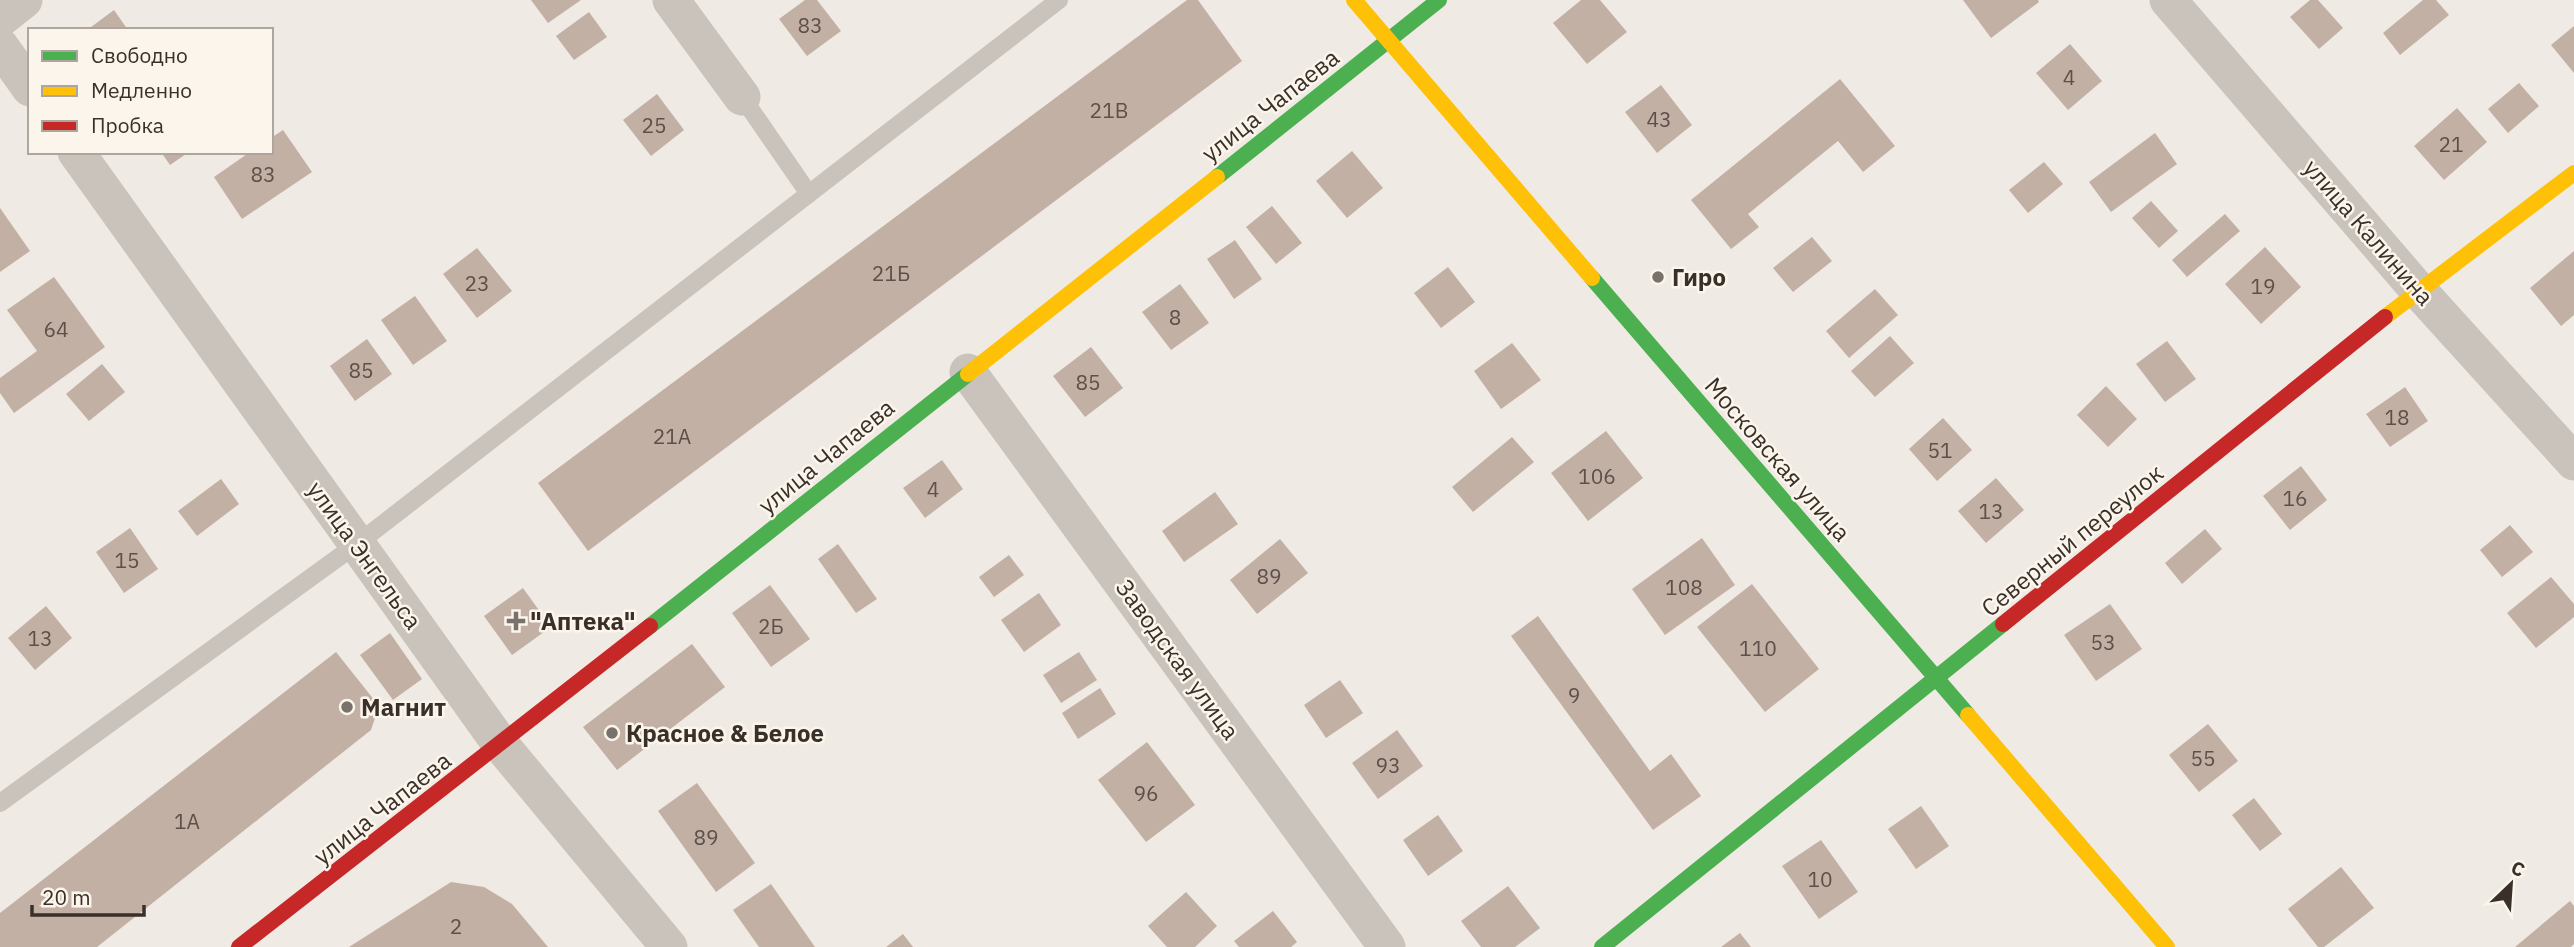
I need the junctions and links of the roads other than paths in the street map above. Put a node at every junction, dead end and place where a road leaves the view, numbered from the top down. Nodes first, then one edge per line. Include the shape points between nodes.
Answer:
1 (24, 0) edge
2 (671, 0) edge
3 (1059, 0) edge
4 (1354, 0) edge
5 (1439, 0) edge
6 (2168, 0) edge
7 (0, 19) edge
8 (1389, 40) junction
9 (0, 46) edge
10 (28, 85) edge
11 (742, 97) joint
12 (77, 154) edge
13 (2574, 173) edge
14 (809, 194) junction
15 (2418, 290) junction
16 (968, 372) junction
17 (2574, 462) edge
18 (357, 544) junction
19 (1937, 678) junction
20 (501, 745) junction
21 (0, 803) edge
22 (239, 947) edge
23 (669, 947) edge
24 (1388, 947) edge
25 (1602, 947) edge
26 (2167, 947) edge

1 - 7 street
2 - 11 street
3 - 14 lane
4 - 8 street, Московская улица
5 - 8 street, улица Чапаева
6 - 15 street, улица Калинина
8 - 16 street, улица Чапаева
8 - 19 street, Московская улица
9 - 10 street
11 - 14 lane
12 - 18 street, улица Энгельса
13 - 15 street, Северный переулок
14 - 18 lane
15 - 17 street, улица Калинина
15 - 19 street, Северный переулок
16 - 20 street, улица Чапаева
16 - 24 street, Заводская улица
18 - 20 street, улица Энгельса
18 - 21 lane
19 - 25 street, Северный переулок
19 - 26 street, Московская улица
20 - 22 street, улица Чапаева
20 - 23 street, улица Энгельса

